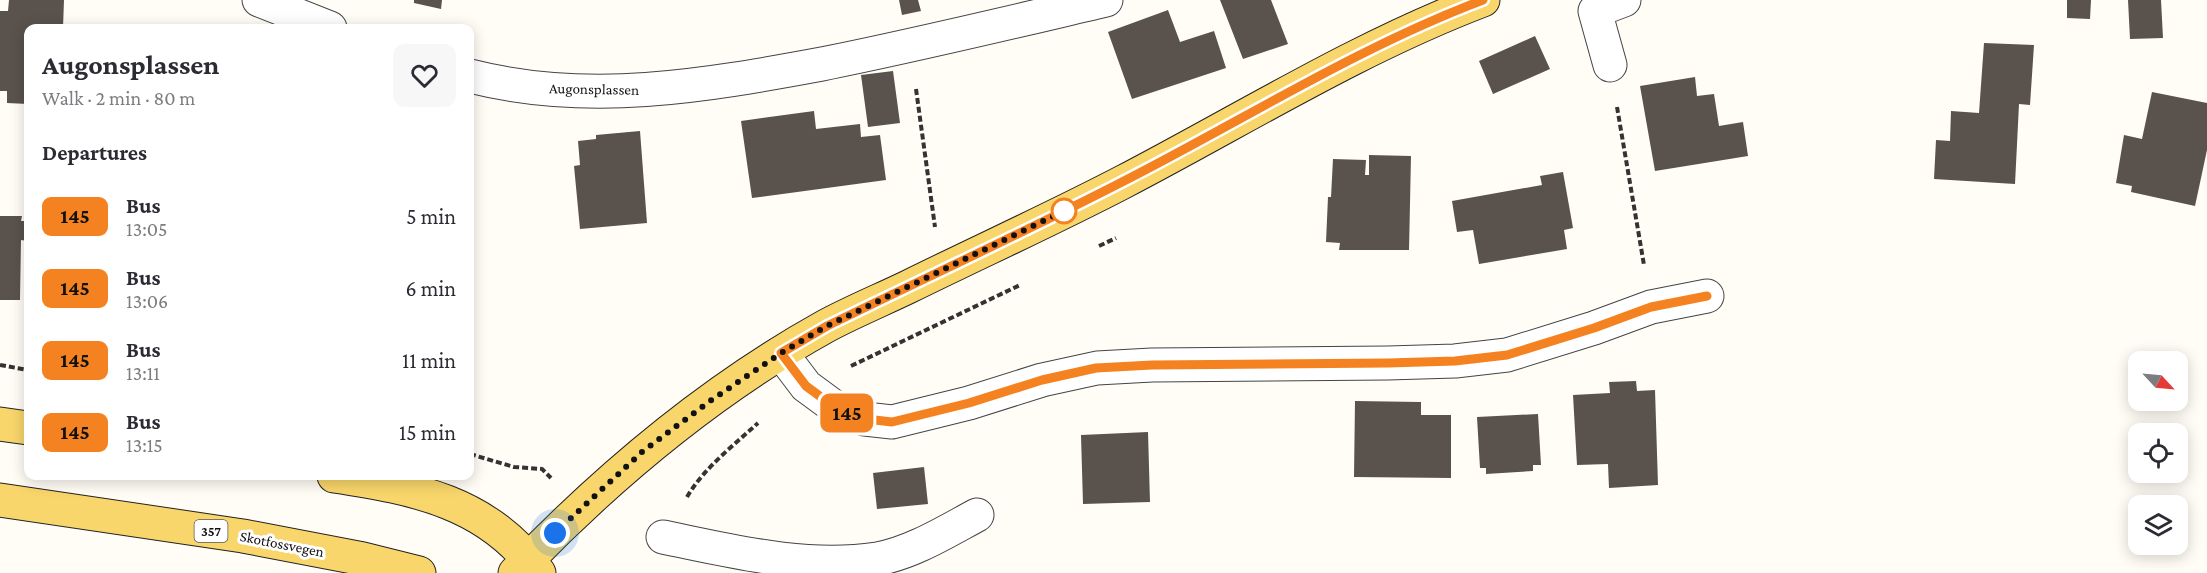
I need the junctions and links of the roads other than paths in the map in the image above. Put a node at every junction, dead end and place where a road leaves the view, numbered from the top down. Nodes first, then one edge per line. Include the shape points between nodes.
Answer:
1 (260, 0) edge
2 (1106, 0) edge
3 (1483, 0) edge
4 (1624, 0) edge
5 (320, 24) edge
6 (1610, 65) road end
7 (474, 77) edge
8 (1707, 296) dead end
9 (781, 353) junction
10 (0, 424) edge
11 (24, 427) edge
12 (357, 480) edge
13 (0, 500) edge
14 (978, 515) dead end
15 (663, 537) dead end
16 (527, 568) edge
17 (419, 573) edge

1 - 5 street
2 - 7 street, Augonsplassen via 910,46 672,89 602,92 540,88
3 - 9 main road via 1340,65 1122,182 827,326
4 - 6 street via 1595,11
8 - 9 street via 1651,307 1507,355 1455,361 1096,368 892,422 840,411 806,386
9 - 16 main road via 642,452
10 - 11 main road
12 - 16 main road via 442,498 495,527
13 - 17 main road, Skotfossvegen / 357 via 243,536
14 - 15 street via 925,543 878,559 820,562 775,558

